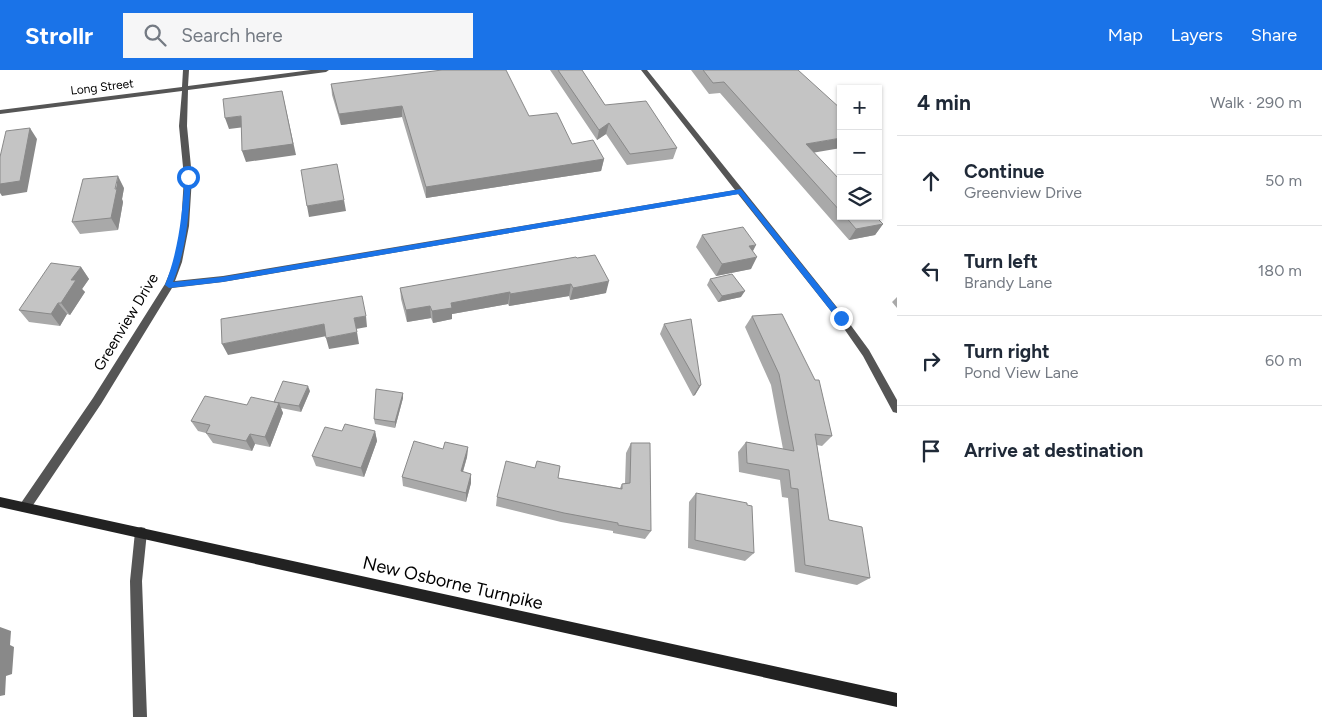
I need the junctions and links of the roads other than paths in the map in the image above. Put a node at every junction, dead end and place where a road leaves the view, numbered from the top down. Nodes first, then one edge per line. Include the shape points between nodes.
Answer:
1 (186, 70) edge
2 (326, 70) edge
3 (644, 70) edge
4 (184, 88) junction
5 (0, 112) edge
6 (741, 191) junction
7 (169, 285) junction
8 (897, 409) edge
9 (0, 502) edge
10 (25, 507) junction
11 (141, 532) junction
12 (897, 700) edge
13 (140, 717) edge

1 - 4 street, Greenview Drive
2 - 4 street, Long Street
3 - 6 street
4 - 5 street, Long Street
4 - 7 street, Greenview Drive via 183,126 188,177 185,226 178,262
6 - 7 street via 222,279
6 - 8 street via 841,318 866,353
7 - 10 street, Greenview Drive via 97,401
9 - 10 street, New Osborne Turnpike
10 - 11 street, New Osborne Turnpike
11 - 12 street, New Osborne Turnpike
11 - 13 street via 136,580

